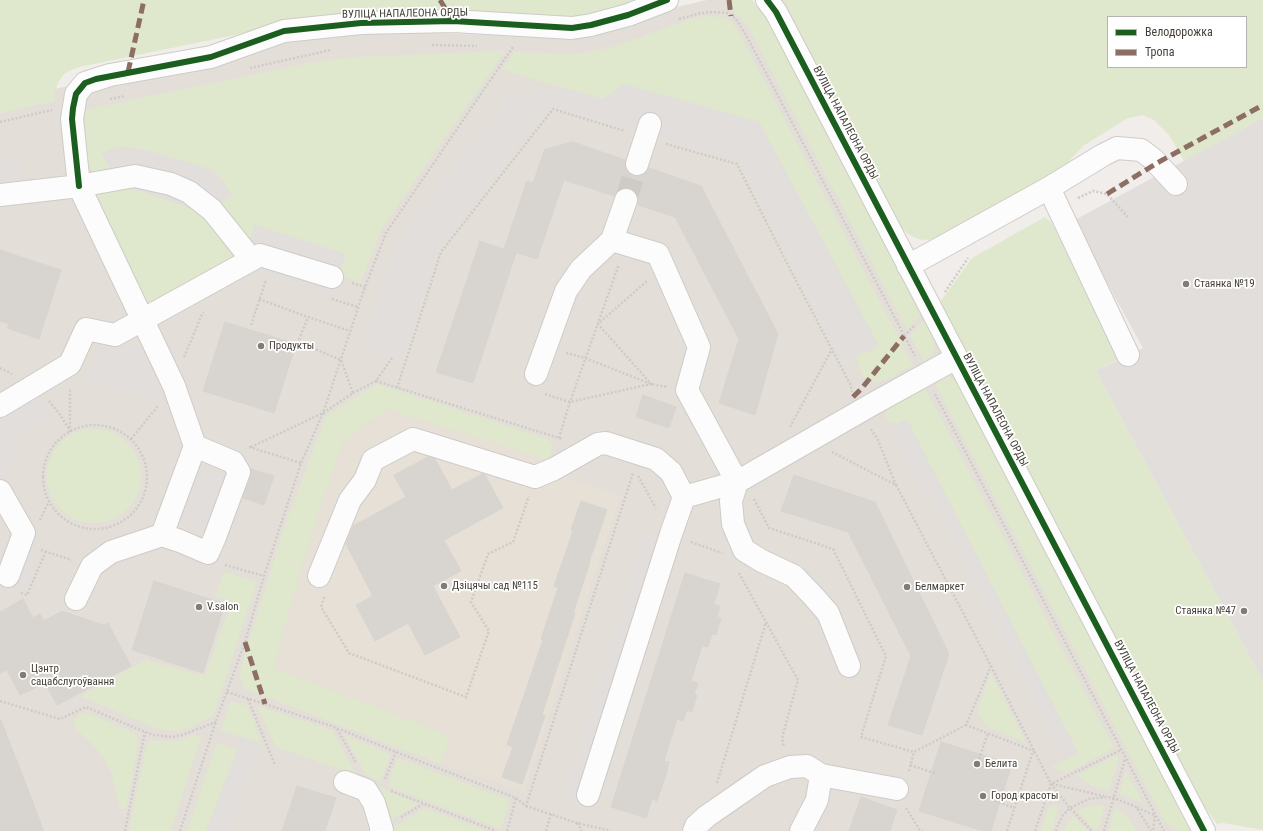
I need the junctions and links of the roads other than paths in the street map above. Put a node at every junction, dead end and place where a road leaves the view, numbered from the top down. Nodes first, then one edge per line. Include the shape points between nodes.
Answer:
1 (667, 0) edge
2 (767, 0) edge
3 (650, 124) dead end
4 (637, 164) tunnel mouth
5 (1176, 184) dead end
6 (79, 186) junction
7 (1048, 188) junction
8 (0, 195) edge
9 (626, 200) tunnel mouth
10 (619, 242) junction
11 (908, 266) junction
12 (256, 269) junction
13 (332, 277) dead end
14 (143, 320) junction
15 (1128, 355) dead end
16 (956, 358) junction
17 (536, 374) dead end
18 (0, 406) edge
19 (195, 446) junction
20 (737, 482) junction
21 (0, 491) edge
22 (684, 498) junction
23 (162, 535) junction
24 (8, 576) dead end
25 (319, 576) road end
26 (76, 599) dead end
27 (849, 666) dead end
28 (351, 774) road end
29 (821, 775) junction
30 (898, 789) dead end
31 (588, 795) dead end
32 (701, 823) edge
33 (381, 831) edge
34 (801, 831) edge
35 (1204, 831) edge

1 - 6 street, ВУЛІЦА НАПАЛЕОНА ОРДЫ via 628,15 572,28 453,21 361,22 284,31 211,57 96,79 85,83 76,94 73,108
2 - 11 street, ВУЛІЦА НАПАЛЕОНА ОРДЫ via 776,12
3 - 4 street
5 - 7 street via 1141,150 1117,148
6 - 8 street
6 - 12 street via 134,176 171,184 189,192 212,210
6 - 14 street, ВУЛІЦА НАПАЛЕОНА ОРДЫ
7 - 11 street
7 - 15 street
9 - 10 street
10 - 17 street via 582,269 566,290
10 - 20 street via 658,254 664,266 699,347 687,390
11 - 16 street, ВУЛІЦА НАПАЛЕОНА ОРДЫ
12 - 13 street via 260,255
12 - 14 street
14 - 18 street via 115,335 86,329 70,364
14 - 19 street, ВУЛІЦА НАПАЛЕОНА ОРДЫ via 174,386
16 - 20 street
16 - 35 street, ВУЛІЦА НАПАЛЕОНА ОРДЫ
19 - 23 street
19 - 23 street via 233,462 239,472 216,537 208,553
20 - 22 street
20 - 27 street via 731,501 737,553 794,576 828,613
21 - 24 street via 24,533
22 - 25 street via 671,472 656,459 606,443 588,448 554,469 535,477 413,439 373,460 365,480 350,500
22 - 31 street
23 - 26 street via 111,552 92,566
28 - 33 street via 374,803
29 - 30 street
29 - 32 street via 807,766 790,767 765,776
29 - 34 street via 817,800

